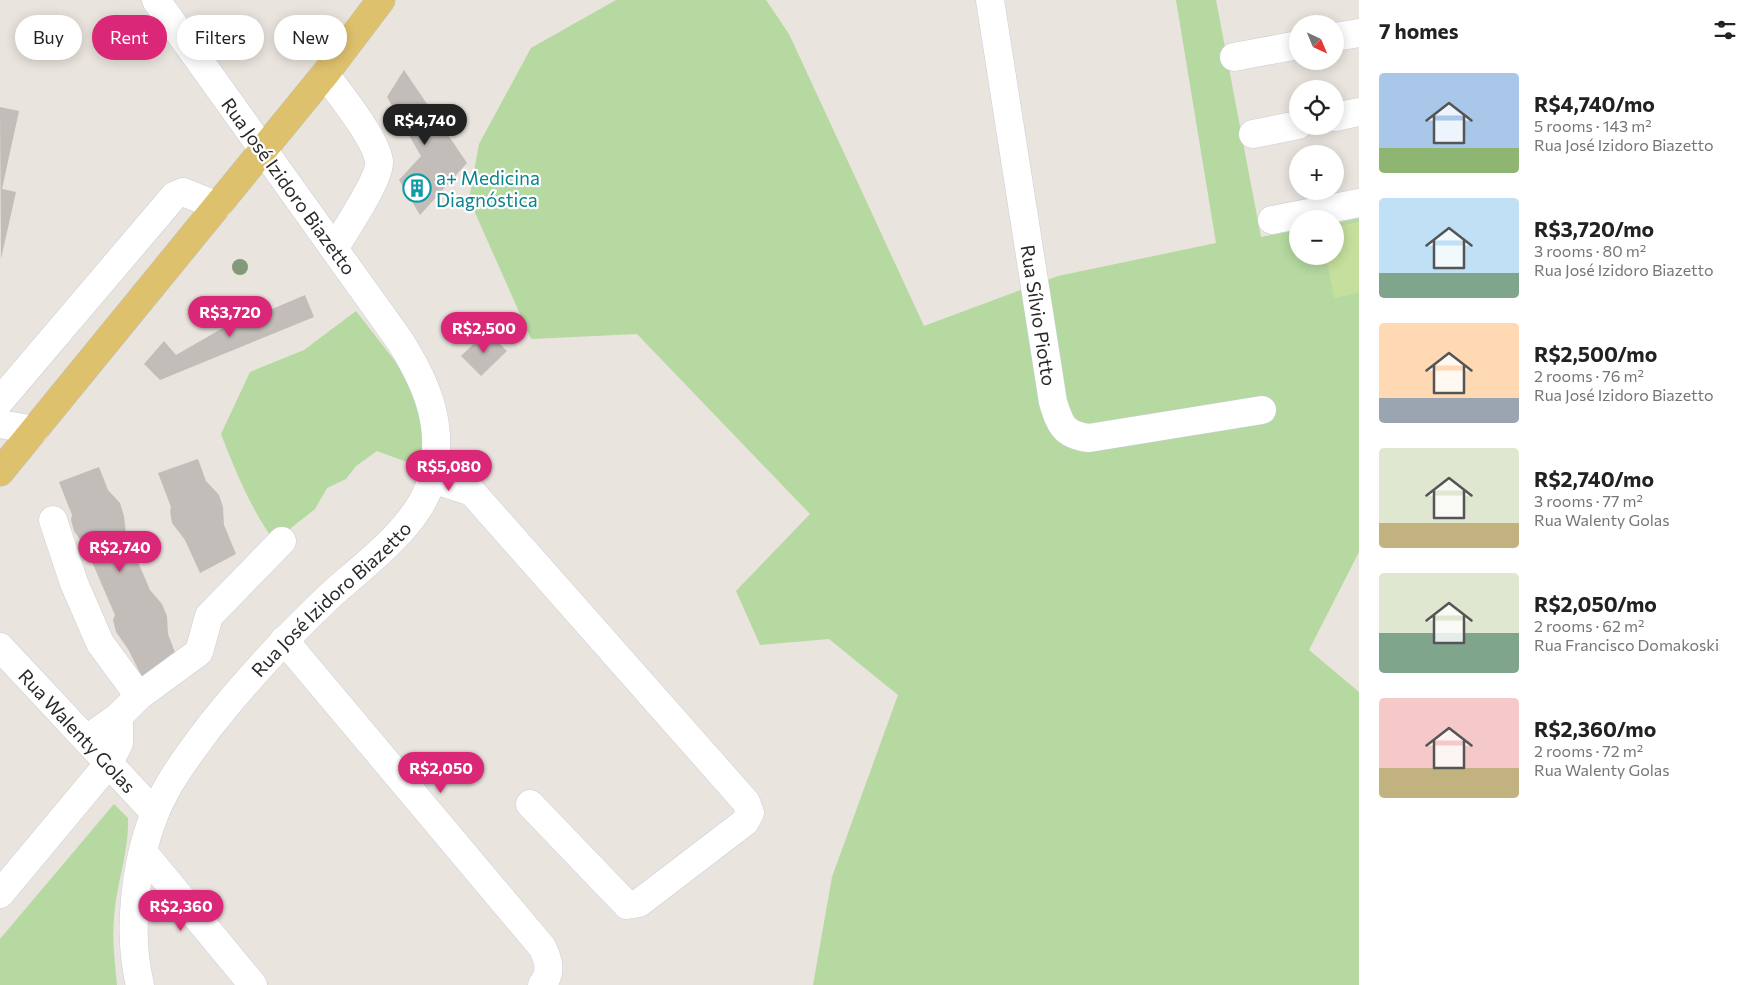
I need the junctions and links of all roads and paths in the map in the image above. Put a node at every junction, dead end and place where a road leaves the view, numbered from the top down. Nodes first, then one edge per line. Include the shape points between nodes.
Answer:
1 (156, 0) edge
2 (381, 0) edge
3 (990, 0) edge
4 (1359, 33) edge
5 (1344, 36) edge
6 (1289, 47) edge
7 (1234, 57) dead end
8 (325, 74) junction
9 (1359, 112) edge
10 (1344, 115) edge
11 (1289, 127) edge
12 (1253, 134) dead end
13 (263, 151) junction
14 (1359, 203) edge
15 (218, 206) junction
16 (1272, 220) dead end
17 (334, 249) junction
18 (0, 401) edge
19 (1262, 410) dead end
20 (0, 424) edge
21 (35, 430) junction
22 (0, 472) edge
23 (432, 479) junction
24 (53, 520) dead end
25 (282, 540) dead end
26 (284, 640) junction
27 (0, 647) edge
28 (139, 696) junction
29 (119, 716) junction
30 (87, 739) junction
31 (109, 763) junction
32 (530, 804) dead end
33 (155, 813) junction
34 (143, 852) junction
35 (0, 894) edge
36 (545, 977) edge
37 (140, 985) edge
38 (253, 985) edge

1 - 13 street, Rua José Izidoro Biazetto
2 - 8 main road
3 - 19 street, Rua Sílvio Piotto via 1053,402 1064,429 1076,436 1089,438
4 - 5 street
6 - 7 street
8 - 13 main road
8 - 17 street via 369,136 379,162 374,182
9 - 10 street
11 - 12 street
13 - 15 main road
13 - 17 street, Rua José Izidoro Biazetto
14 - 16 street
15 - 18 street via 183,192 174,196
15 - 21 main road
17 - 23 street, Rua José Izidoro Biazetto via 400,341 428,393 436,425
20 - 21 street
21 - 22 main road
23 - 26 street, Rua José Izidoro Biazetto via 407,523
23 - 32 street via 472,492 746,802 750,813 745,822 639,903 628,905
24 - 28 street via 74,583 100,642
25 - 28 street via 210,616 199,652
26 - 33 street, Rua José Izidoro Biazetto via 199,741 174,777
26 - 36 street via 542,947 547,958
27 - 30 street, Rua Walenty Golas
28 - 29 street
29 - 30 street
29 - 31 street via 120,742
30 - 31 street, Rua Walenty Golas
31 - 33 street, Rua Walenty Golas
31 - 35 street
33 - 34 street, Rua José Izidoro Biazetto
34 - 37 street, Rua José Izidoro Biazetto via 133,932
34 - 38 street

